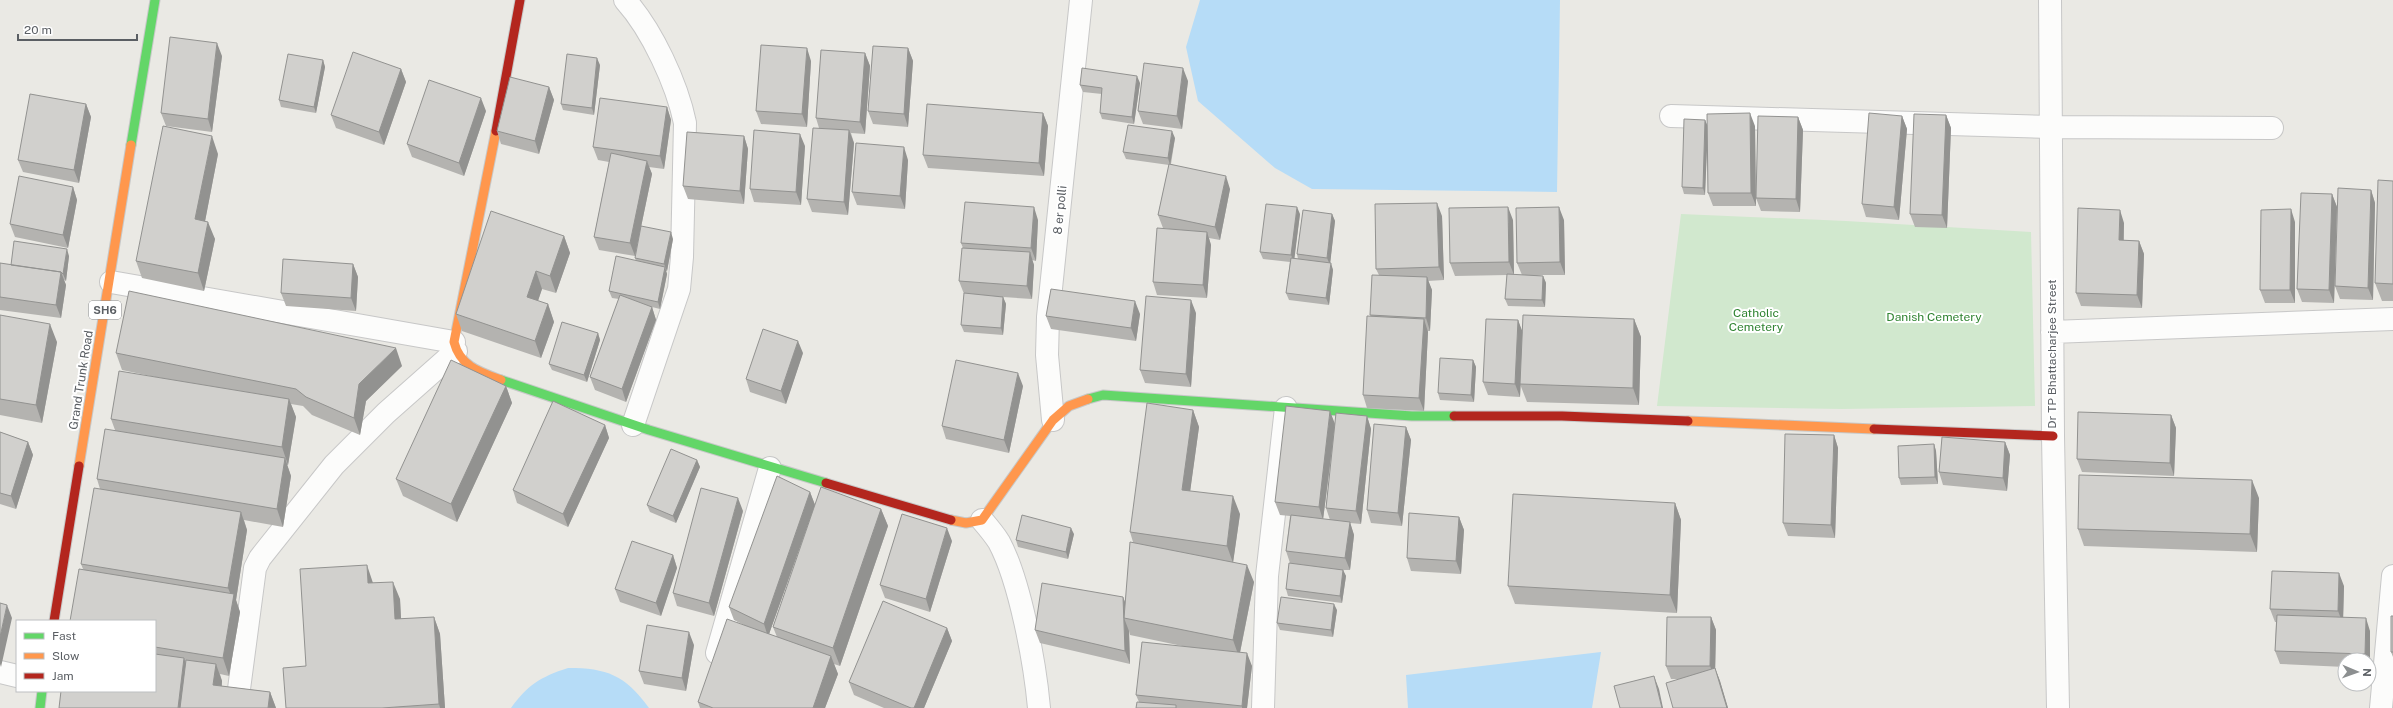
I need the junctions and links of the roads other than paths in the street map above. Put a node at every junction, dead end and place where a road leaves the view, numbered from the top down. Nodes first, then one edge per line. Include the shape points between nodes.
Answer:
1 (155, 0) edge
2 (520, 0) edge
3 (625, 0) edge
4 (1081, 0) edge
5 (2050, 0) edge
6 (1671, 116) dead end
7 (2051, 127) junction
8 (2272, 128) dead end
9 (111, 282) junction
10 (2393, 319) edge
11 (2052, 332) junction
12 (455, 347) junction
13 (1286, 408) junction
14 (1053, 420) junction
15 (633, 425) junction
16 (2053, 436) junction
17 (770, 468) junction
18 (982, 520) junction
19 (2393, 576) edge
20 (54, 620) edge
21 (0, 672) edge
22 (712, 672) edge
23 (16, 676) edge
24 (239, 689) edge
25 (42, 692) edge
26 (40, 708) edge
27 (1039, 708) edge
28 (1262, 708) edge
29 (2058, 708) edge
30 (2381, 708) edge

1 - 9 street, Grand Trunk Road / SH6
2 - 12 street
3 - 15 street via 650,36 681,104 685,123 679,288
4 - 14 street, 8 er polli via 1048,317 1047,355
5 - 7 street, Dr TP Bhattacharjee Street
6 - 7 street
7 - 8 street
7 - 11 street, Dr TP Bhattacharjee Street
9 - 12 street
9 - 20 street, Grand Trunk Road / SH6
10 - 11 street
11 - 16 street, Dr TP Bhattacharjee Street
12 - 15 street via 466,366 484,374
12 - 24 street via 334,465 260,558 255,568
13 - 14 street via 1103,395 1066,406
13 - 16 street via 1419,416 1562,416
13 - 28 street via 1267,576
14 - 18 street
15 - 17 street
16 - 29 street, Dr TP Bhattacharjee Street
17 - 18 street via 957,522
17 - 22 street
18 - 27 street via 998,541 1017,593
19 - 30 street
21 - 23 street
25 - 26 street

